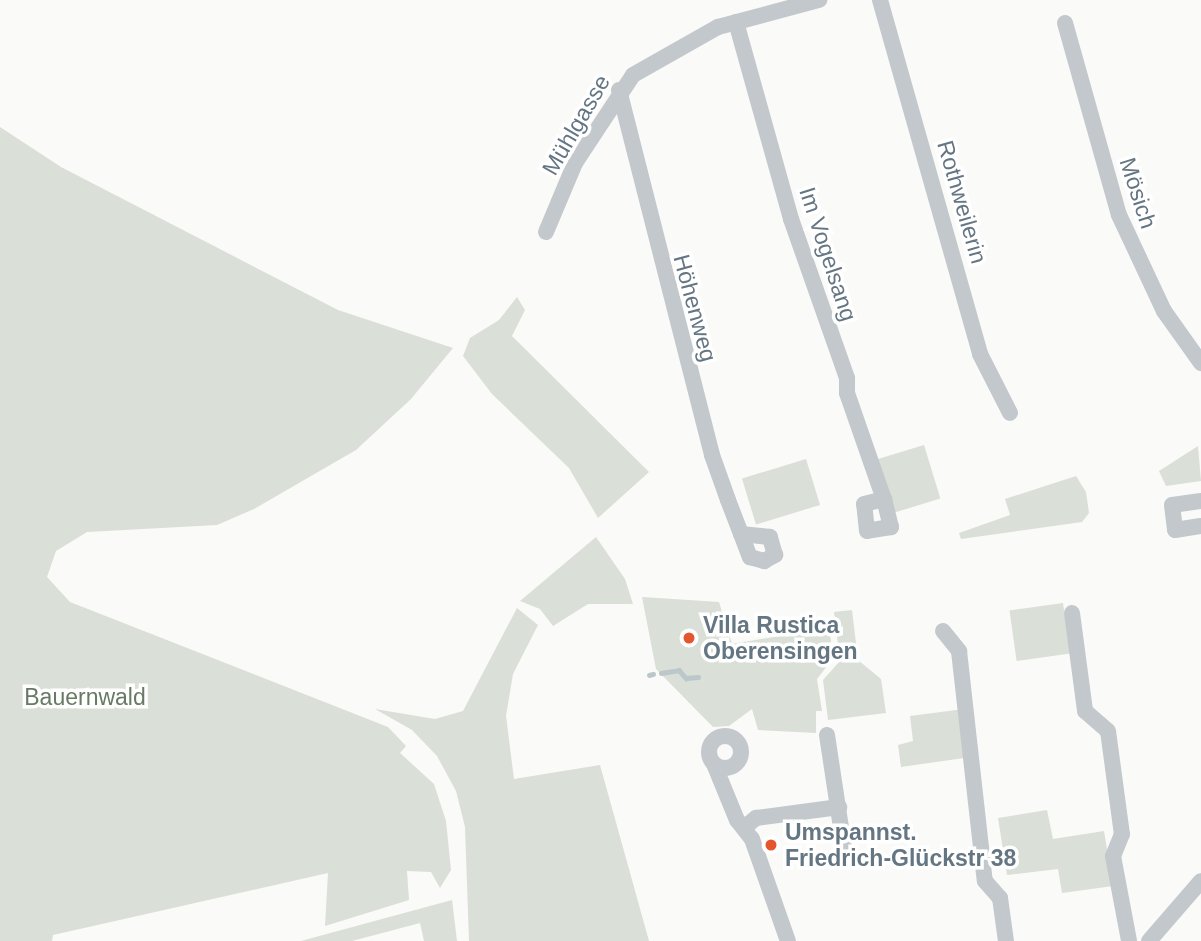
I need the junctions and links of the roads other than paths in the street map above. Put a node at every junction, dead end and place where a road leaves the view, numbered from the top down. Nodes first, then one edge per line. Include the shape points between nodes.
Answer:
1 (819, 0) edge
2 (880, 0) edge
3 (736, 22) junction
4 (1065, 23) dead end
5 (620, 90) junction
6 (545, 232) dead end
7 (1201, 363) edge
8 (1010, 413) dead end
9 (884, 499) dead end
10 (1201, 501) edge
11 (1201, 526) edge
12 (741, 534) dead end
13 (1072, 613) dead end
14 (943, 631) dead end
15 (827, 735) dead end
16 (714, 764) dead end
17 (839, 807) junction
18 (744, 828) junction
19 (844, 848) dead end
20 (1201, 881) edge
21 (788, 941) edge
22 (1006, 941) edge
23 (1129, 941) edge
24 (1149, 941) edge

1 - 3 street, Mühlgasse
2 - 8 street, Rothweilerin via 980,354
3 - 5 street, Mühlgasse via 663,53
3 - 9 street, Im Vogelsang via 791,219
4 - 7 street, Mösich via 1119,215 1164,311
5 - 6 street, Mühlgasse via 575,163
5 - 12 street, Höhenweg via 668,297
10 - 11 street via 1172,505 1175,530
13 - 23 street via 1086,711 1108,732 1122,834 1113,856
14 - 22 street via 959,651 985,881 1000,898
15 - 17 street
16 - 18 street
17 - 18 street via 756,818
17 - 19 street
18 - 21 street
20 - 24 street

